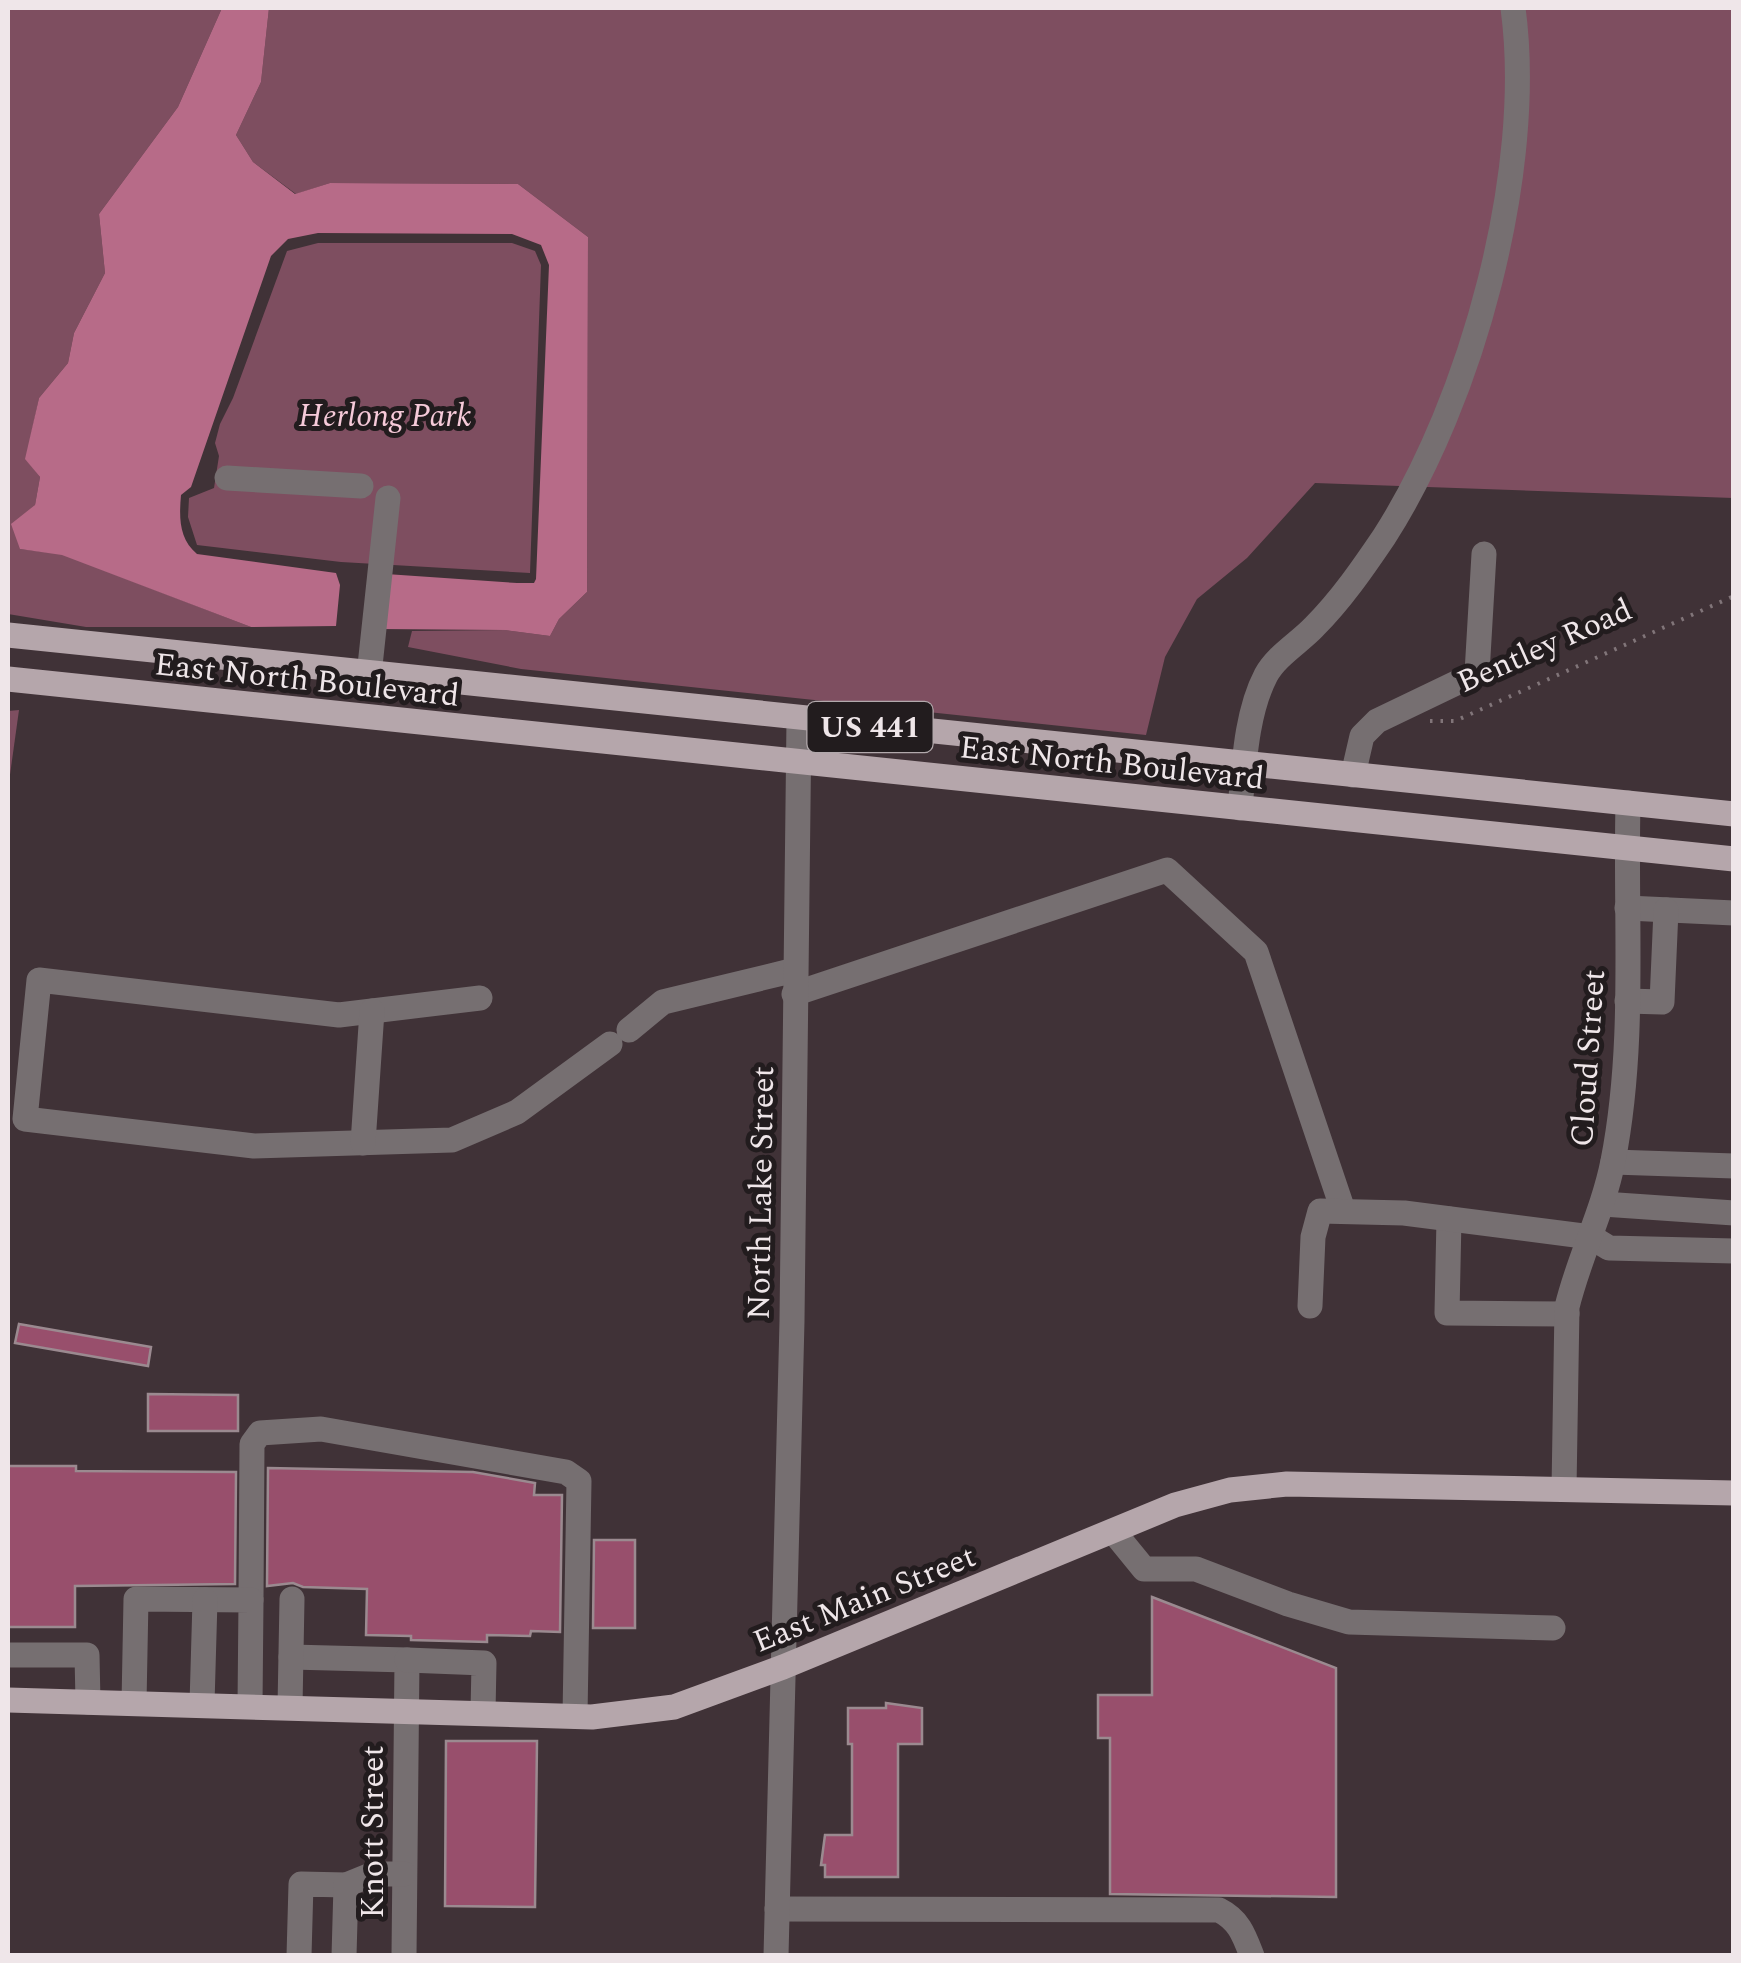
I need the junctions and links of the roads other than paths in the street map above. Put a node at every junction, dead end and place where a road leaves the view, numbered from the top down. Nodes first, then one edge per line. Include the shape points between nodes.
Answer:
1 (1512, 8) edge
2 (227, 478) dead end
3 (360, 486) dead end
4 (388, 498) dead end
5 (1484, 554) dead end
6 (8, 635) edge
7 (369, 675) junction
8 (8, 679) edge
9 (364, 718) junction
10 (799, 719) junction
11 (796, 762) junction
12 (1244, 764) junction
13 (1353, 775) junction
14 (1628, 803) junction
15 (1240, 808) junction
16 (1734, 814) edge
17 (1627, 848) junction
18 (1734, 859) edge
19 (1627, 908) junction
20 (1666, 910) junction
21 (1734, 913) edge
22 (794, 982) junction
23 (480, 998) dead end
24 (1628, 1001) junction
25 (372, 1012) junction
26 (363, 1142) junction
27 (1613, 1162) junction
28 (1734, 1166) edge
29 (1603, 1204) junction
30 (1343, 1210) junction
31 (1734, 1213) edge
32 (1450, 1219) junction
33 (1591, 1237) junction
34 (1734, 1250) edge
35 (1310, 1306) dead end
36 (1567, 1314) junction
37 (1564, 1489) junction
38 (1734, 1493) edge
39 (1113, 1531) junction
40 (204, 1600) junction
41 (251, 1600) junction
42 (292, 1600) dead end
43 (1553, 1628) dead end
44 (8, 1655) edge
45 (291, 1658) junction
46 (407, 1660) junction
47 (783, 1667) junction
48 (8, 1700) edge
49 (88, 1702) junction
50 (134, 1703) junction
51 (202, 1704) junction
52 (250, 1706) junction
53 (290, 1707) junction
54 (405, 1710) junction
55 (483, 1712) junction
56 (575, 1716) junction
57 (404, 1874) junction
58 (346, 1886) junction
59 (777, 1909) junction
60 (299, 1956) edge
61 (344, 1956) edge
62 (404, 1956) edge
63 (776, 1956) edge
64 (1252, 1956) edge

1 - 12 street via 1518,89 1510,168 1488,284 1453,398 1418,478 1376,549 1328,612 1268,672
2 - 3 street
4 - 7 street
5 - 13 street via 1477,673 1385,717 1362,736
6 - 7 main road, East North Boulevard / US 441
7 - 9 main road
7 - 10 main road, East North Boulevard / US 441
8 - 9 main road, East North Boulevard / US 441
9 - 11 main road, East North Boulevard / US 441
10 - 11 street, North Lake Street
10 - 12 main road, East North Boulevard / US 441
11 - 15 main road, East North Boulevard / US 441
11 - 22 street, North Lake Street
12 - 13 main road, East North Boulevard / US 441
12 - 15 street
13 - 14 main road, East North Boulevard / US 441
14 - 16 main road, East North Boulevard / US 441
14 - 17 street, Cloud Street
15 - 17 main road, East North Boulevard / US 441
17 - 18 main road, East North Boulevard / US 441
17 - 19 street, Cloud Street
19 - 20 street
19 - 24 street, Cloud Street
20 - 21 street
20 - 24 street via 1662,1002
22 - 26 street via 664,1002 518,1112 452,1140
22 - 30 street via 1168,870 1256,952
22 - 47 street, North Lake Street
23 - 25 street
24 - 27 street, Cloud Street
25 - 26 street
25 - 26 street via 338,1015 39,980 25,1118 254,1146
27 - 28 street
27 - 29 street, Cloud Street
29 - 31 street
29 - 33 street, Cloud Street
30 - 32 street
30 - 35 street via 1320,1211
32 - 33 street
32 - 36 street via 1447,1313
33 - 34 street via 1609,1248
33 - 36 street, Cloud Street
36 - 37 street, Cloud Street
37 - 38 main road, East Main Street
37 - 39 main road, East Main Street via 1286,1484 1212,1495
39 - 43 street via 1144,1569 1196,1569 1349,1622
39 - 47 main road, East Main Street
40 - 41 street
40 - 50 street via 136,1600
40 - 51 street
41 - 52 street
41 - 56 street via 252,1444 260,1433 321,1429 566,1472 579,1481
42 - 45 street
44 - 49 street via 87,1654
45 - 46 street
45 - 53 street
46 - 54 street, Knott Street
46 - 55 street via 484,1663
47 - 56 main road, East Main Street via 674,1707
47 - 59 street, North Lake Street
48 - 49 main road, East Main Street
49 - 50 main road, East Main Street
50 - 51 main road, East Main Street
51 - 52 main road, East Main Street
52 - 53 main road, East Main Street
53 - 54 main road, East Main Street
54 - 55 main road, East Main Street
54 - 57 street, Knott Street
55 - 56 main road, East Main Street
57 - 58 street via 373,1874
57 - 62 street, Knott Street
58 - 60 street via 301,1884
58 - 61 street
59 - 63 street, North Lake Street
59 - 64 street via 1219,1910 1241,1928

